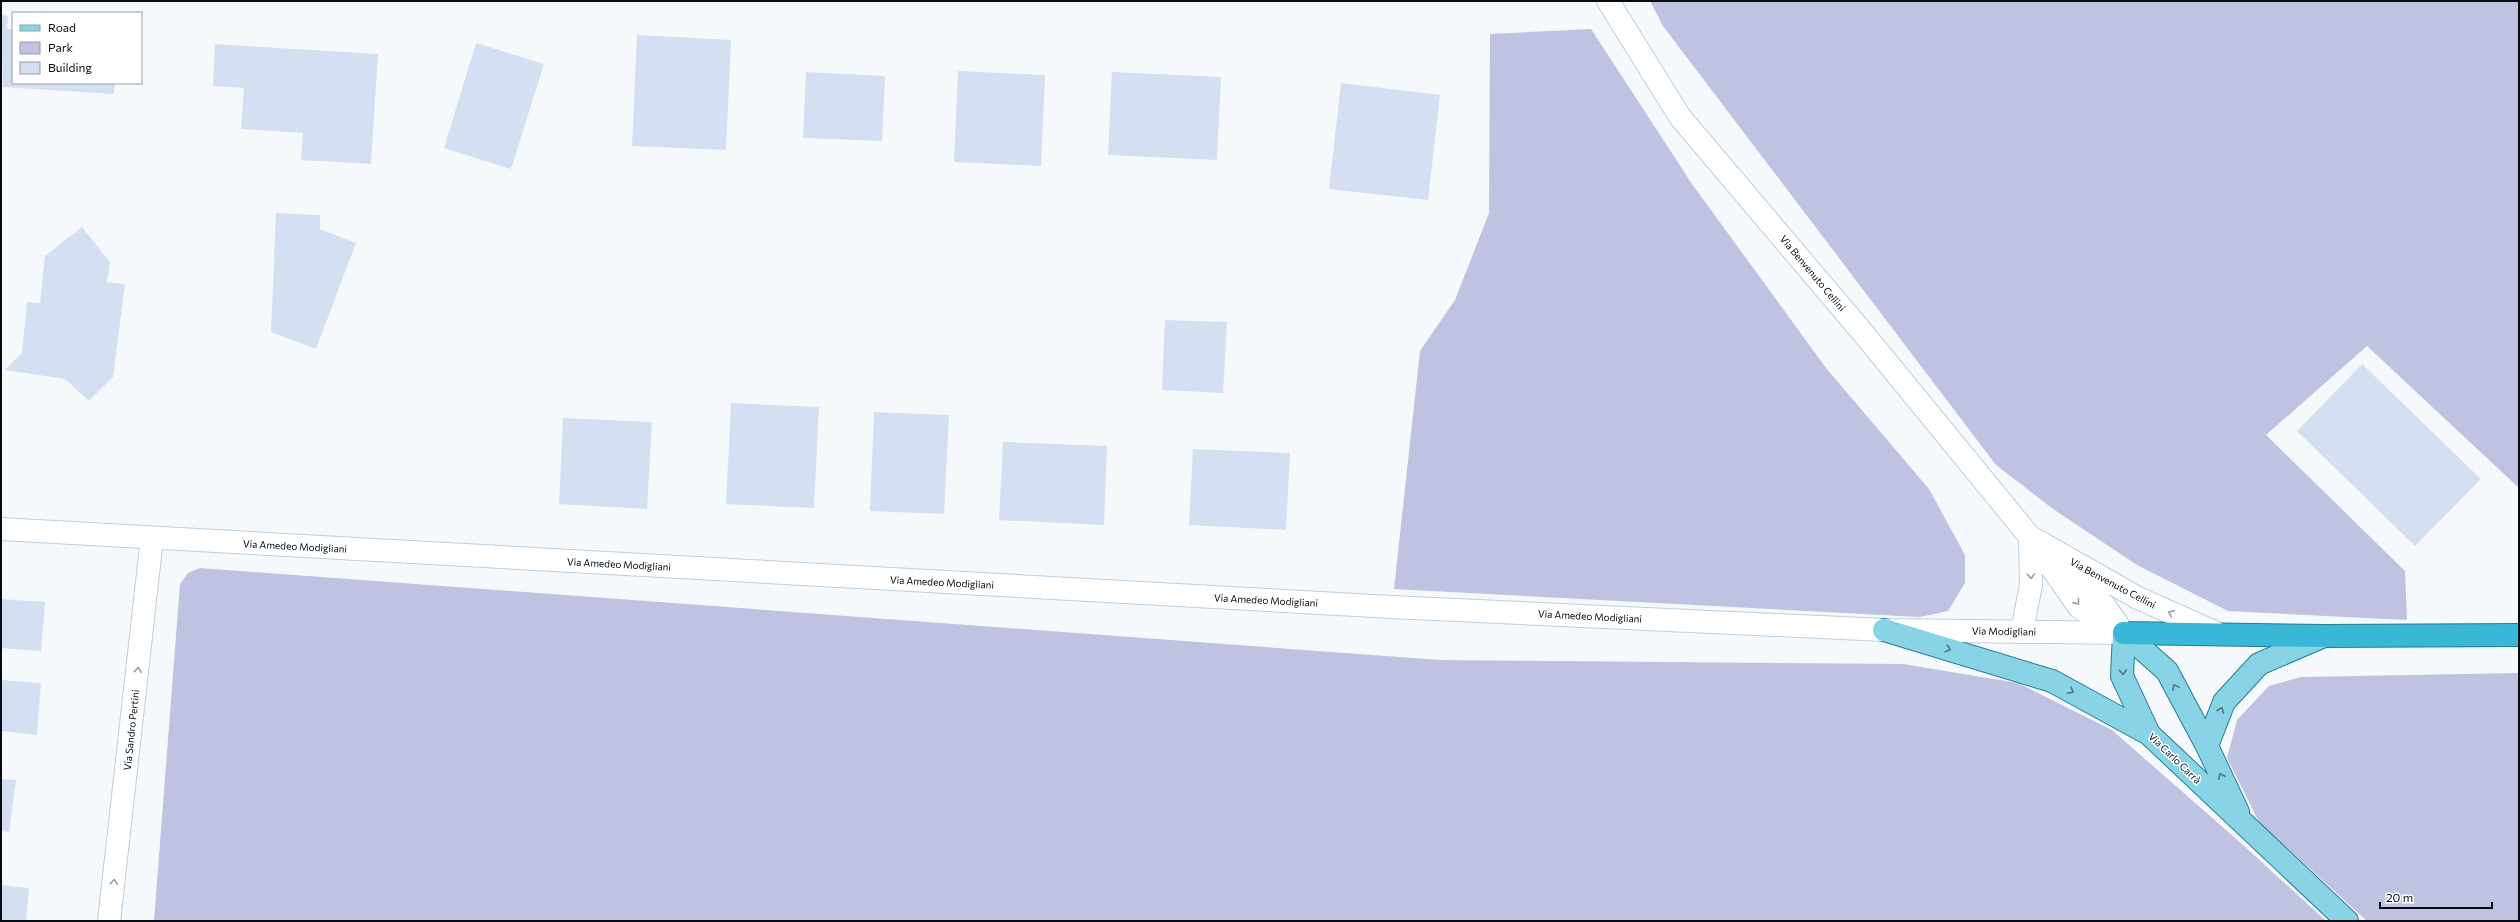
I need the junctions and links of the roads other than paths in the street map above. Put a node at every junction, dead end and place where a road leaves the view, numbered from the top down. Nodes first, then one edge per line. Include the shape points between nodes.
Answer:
1 (1608, 1) edge
2 (1, 530) edge
3 (2030, 537) junction
4 (152, 538) junction
5 (1884, 630) junction
6 (2022, 631) junction
7 (2124, 633) junction
8 (2219, 634) junction
9 (2519, 635) edge
10 (2324, 636) junction
11 (2149, 734) junction
12 (2207, 746) junction
13 (2244, 824) junction
14 (109, 921) edge
15 (2347, 921) edge

1 - 3 street, Via Benvenuto Cellini via 1680,117 1863,333
2 - 4 street, Via Amedeo Modigliani
3 -> 6 street via 2031,585
3 - 7 street, Via Benvenuto Cellini via 2104,605
8 -> 3 street, Via Benvenuto Cellini via 2138,598
4 - 5 street, Via Amedeo Modigliani via 1384,606
14 -> 4 street, Via Sandro Pertini
5 - 6 street, Via Modigliani
5 -> 11 main road via 2052,682
6 - 7 street, Via Modigliani
7 - 8 highway
7 -> 11 main road, Via Carlo Carrà via 2122,676
12 -> 7 main road, Via Carlo Carrà via 2167,671
8 - 10 highway
9 - 10 highway
12 -> 10 main road via 2224,702 2259,664
11 - 13 main road, Via Carlo Carrà
13 -> 12 main road, Via Carlo Carrà
13 - 15 main road, Via Carlo Carrà

